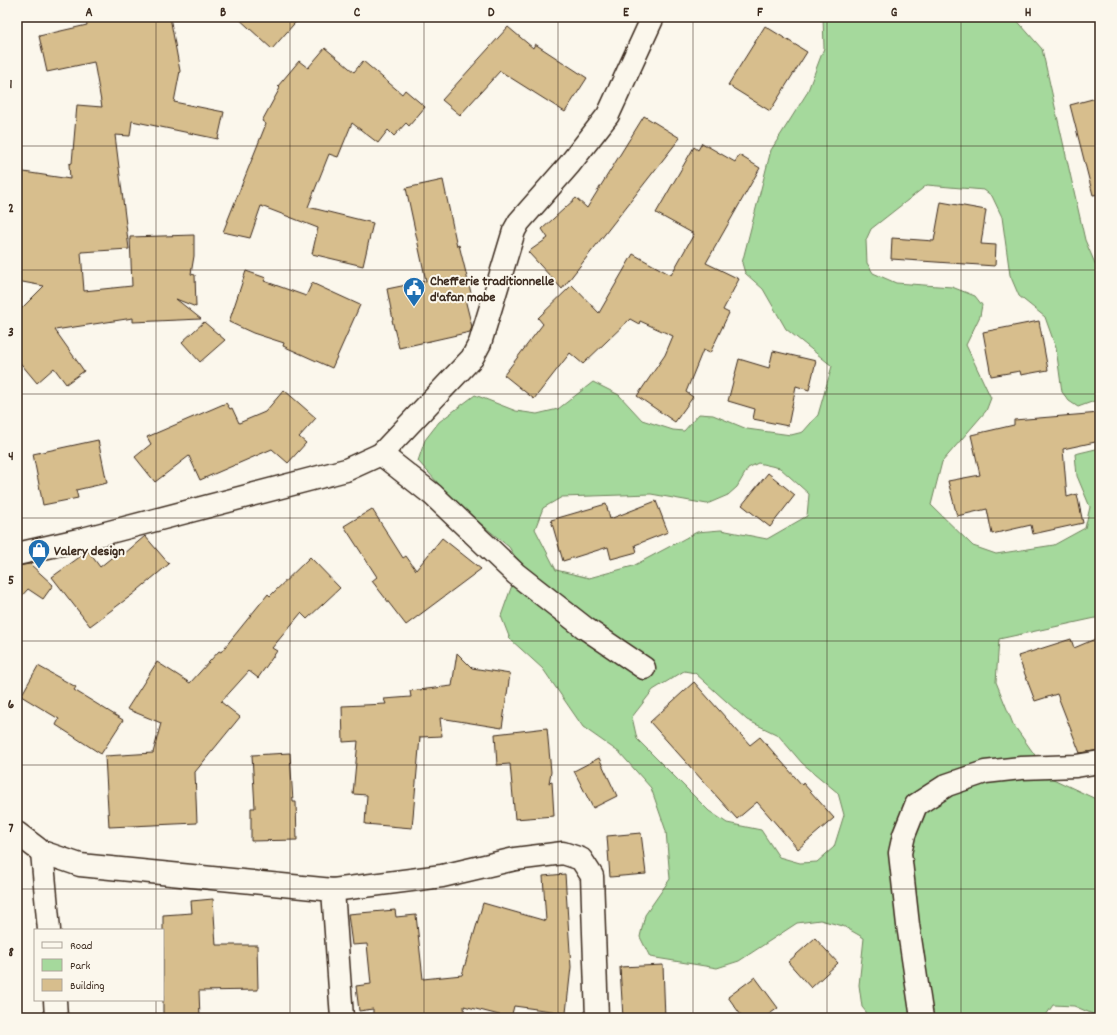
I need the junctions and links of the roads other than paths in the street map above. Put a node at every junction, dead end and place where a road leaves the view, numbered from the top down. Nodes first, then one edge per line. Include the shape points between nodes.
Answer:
1 (653, 17) edge
2 (380, 454) junction
3 (17, 554) edge
4 (644, 668) dead end
5 (1100, 762) edge
6 (17, 833) edge
7 (42, 852) junction
8 (333, 890) junction
9 (49, 929) edge
10 (55, 1001) edge
11 (56, 1018) edge
12 (342, 1018) edge
13 (597, 1018) edge
14 (922, 1018) edge

1 - 2 street via 608,114 514,231 480,343 472,358
2 - 3 street via 346,470
2 - 4 street via 433,495 516,574 584,628
5 - 14 street via 985,772 947,785 916,805 900,853
6 - 7 street
7 - 8 street via 80,865
7 - 9 street
8 - 12 street
8 - 13 street via 442,876 523,858 563,853 581,859 592,876
10 - 11 street

